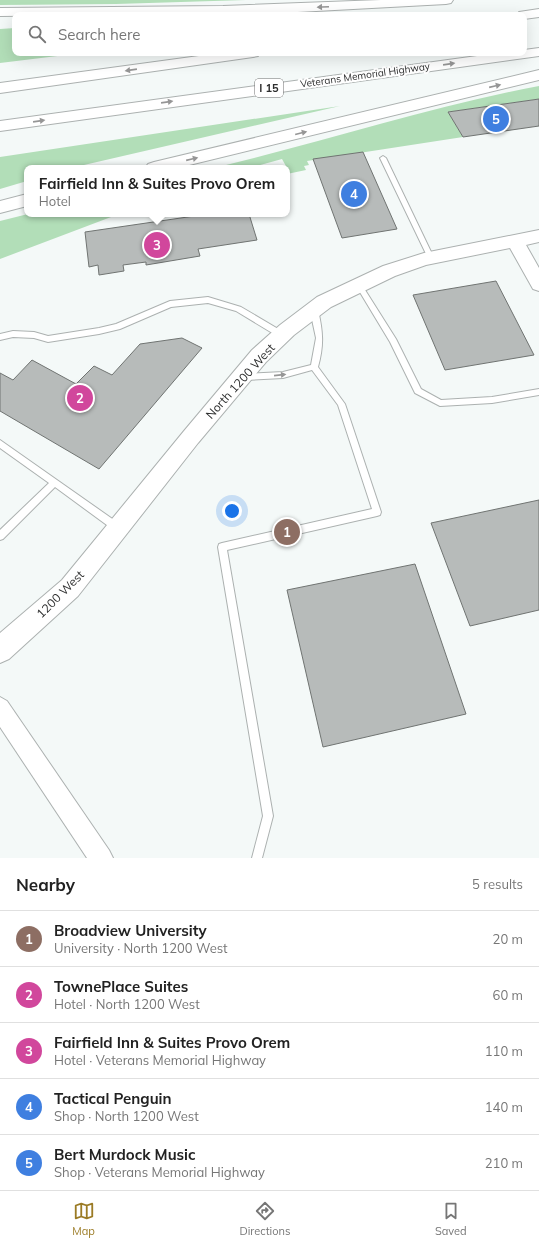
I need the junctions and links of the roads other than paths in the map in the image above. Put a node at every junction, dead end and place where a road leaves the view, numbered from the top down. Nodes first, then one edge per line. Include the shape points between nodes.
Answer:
1 (446, 0) edge
2 (0, 12) edge
3 (106, 12) joint
4 (539, 13) edge
5 (527, 15) edge
6 (12, 18) edge
7 (0, 19) edge
8 (539, 52) edge
9 (527, 54) edge
10 (231, 56) edge
11 (510, 56) edge
12 (539, 75) edge
13 (0, 88) edge
14 (0, 126) edge
15 (383, 158) dead end
16 (166, 165) edge
17 (24, 196) edge
18 (0, 200) edge
19 (24, 201) edge
20 (0, 208) edge
21 (539, 236) edge
22 (514, 240) junction
23 (431, 258) junction
24 (358, 284) junction
25 (539, 284) edge
26 (314, 310) junction
27 (282, 335) junction
28 (0, 337) edge
29 (314, 367) junction
30 (241, 377) junction
31 (539, 392) edge
32 (0, 443) edge
33 (54, 483) junction
34 (117, 532) junction
35 (0, 536) edge
36 (0, 650) edge
37 (0, 708) edge
38 (101, 858) edge
39 (257, 858) edge

1 -> 3 highway via 363,6
2 - 3 highway
4 - 5 highway
6 - 7 highway
9 -> 8 highway, Veterans Memorial Highway / I 15
10 -> 13 highway
14 -> 11 highway, Veterans Memorial Highway / I 15
16 -> 12 highway
15 - 23 lane
17 - 18 highway
19 - 20 highway
21 - 22 street
22 - 23 street, North 1200 West
22 - 25 street
23 - 24 street, North 1200 West
24 - 26 street, North 1200 West
24 - 31 lane via 393,341 418,391 440,403 492,400
26 - 27 street, North 1200 West
26 - 29 lane via 321,332 320,348
27 - 28 lane via 238,309 208,300 170,304 117,327 99,331 48,339 13,334
27 - 30 street, North 1200 West
30 -> 29 lane via 284,375
29 - 39 lane via 341,404 377,512 222,547 268,816
30 - 34 street, North 1200 West
32 - 33 lane
33 - 34 lane
33 - 35 lane
34 - 36 street, 1200 West via 70,588
37 - 38 street

